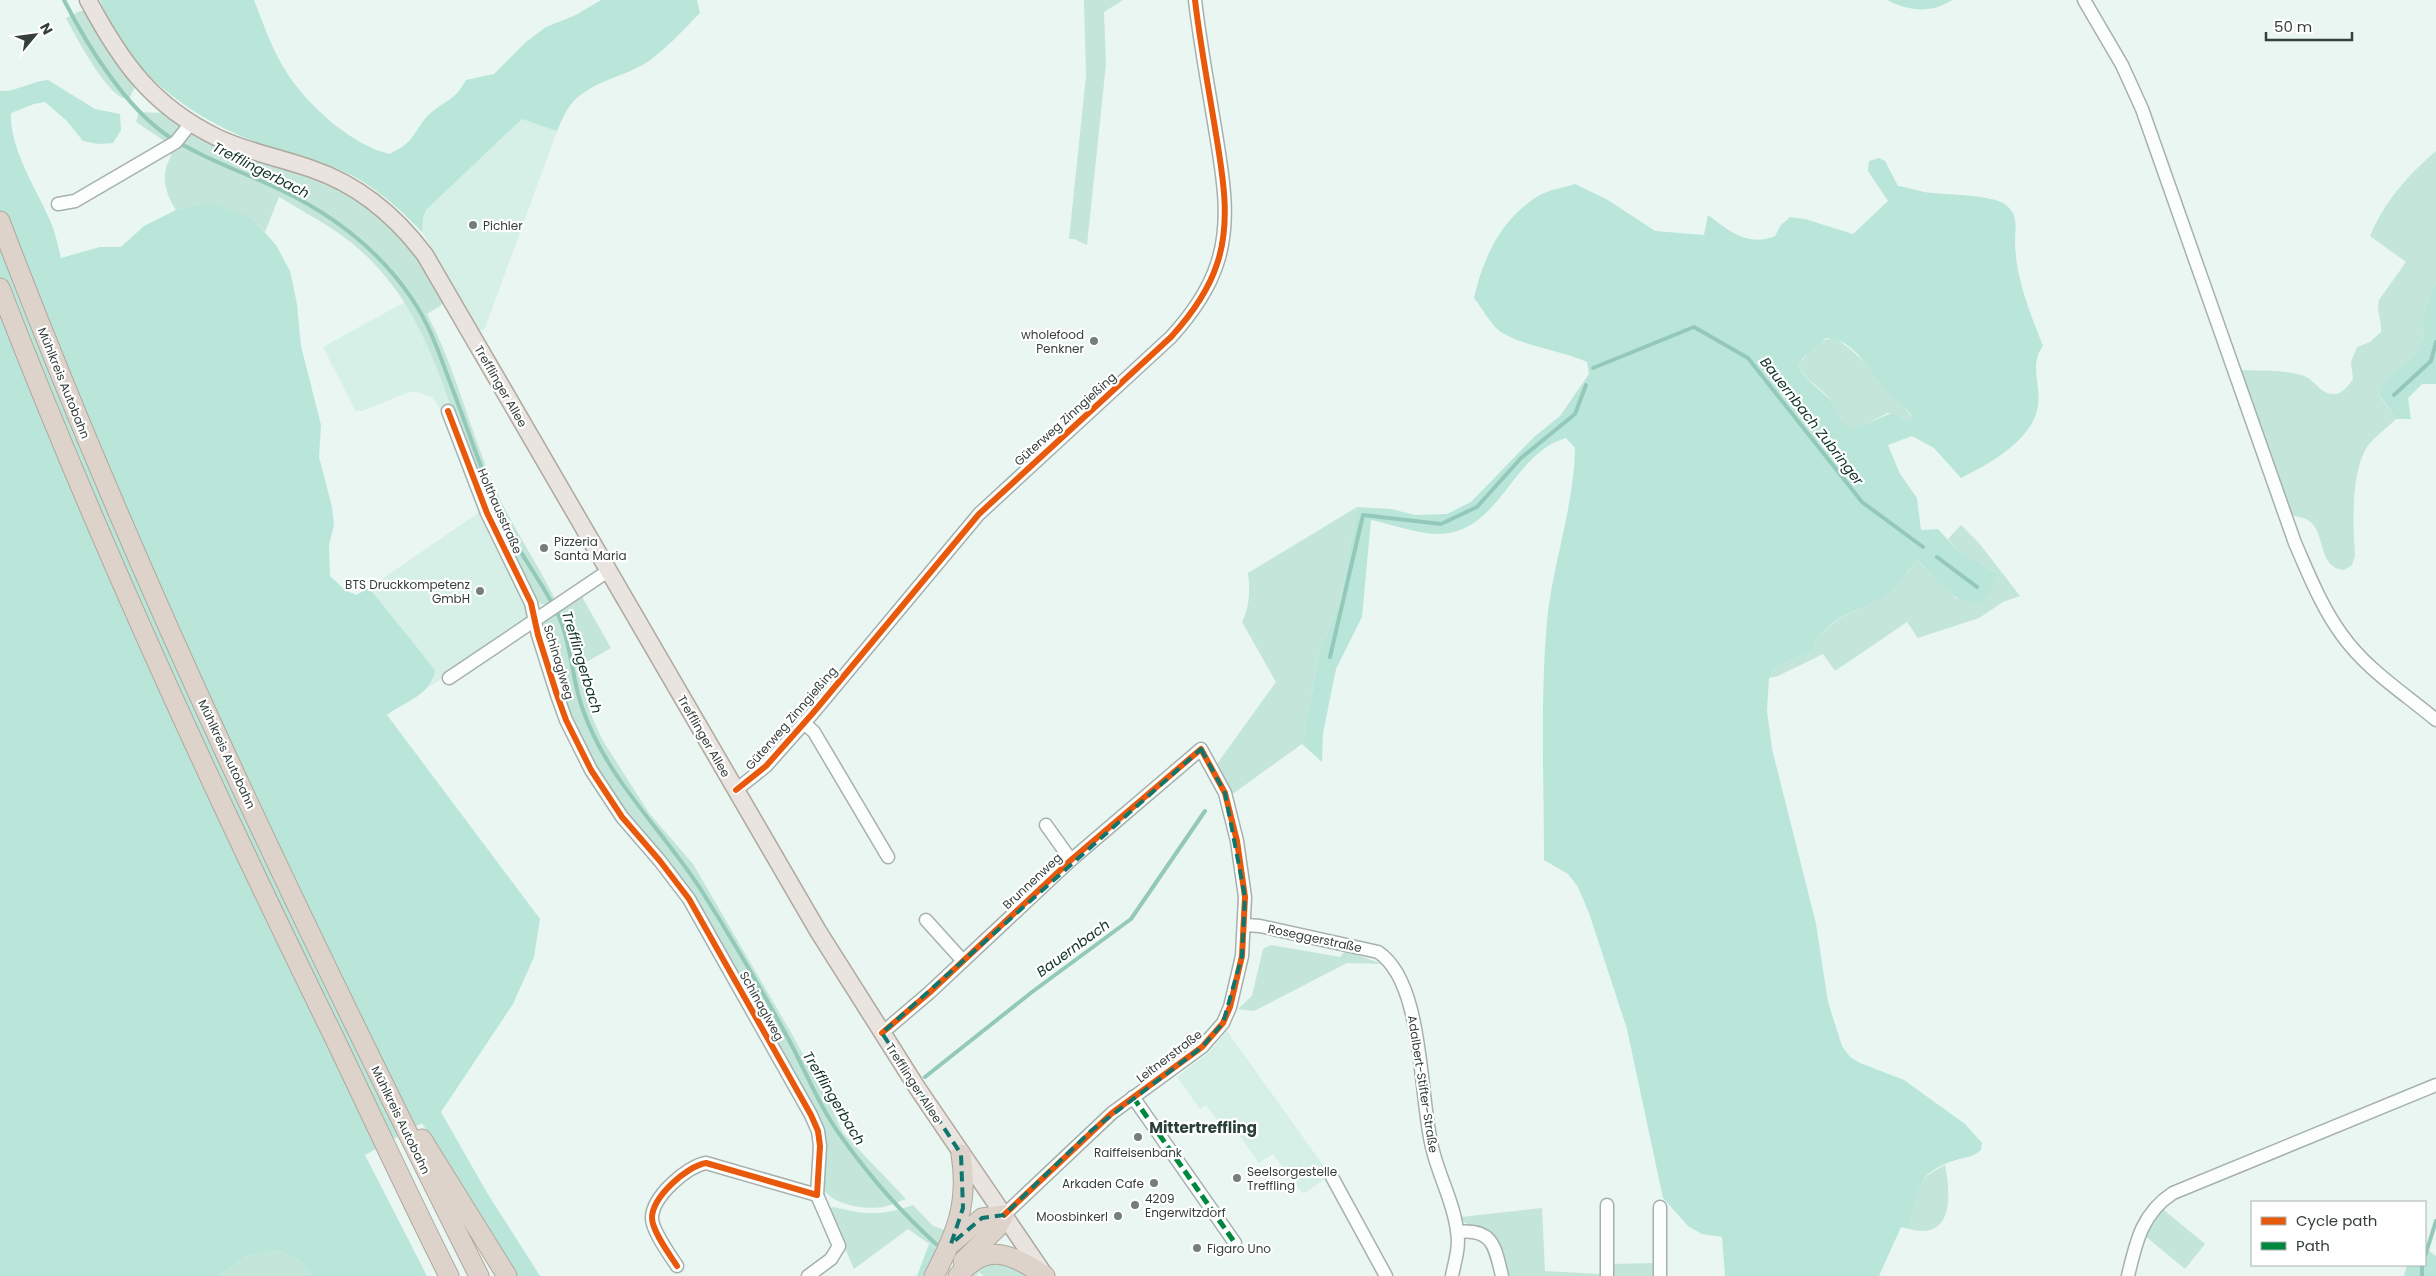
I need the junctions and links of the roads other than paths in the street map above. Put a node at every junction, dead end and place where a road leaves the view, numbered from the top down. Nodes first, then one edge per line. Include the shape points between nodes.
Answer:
1 (88, 0) edge
2 (1194, 0) edge
3 (2084, 0) edge
4 (187, 127) junction
5 (58, 204) dead end
6 (0, 221) edge
7 (0, 288) edge
8 (448, 410) dead end
9 (608, 571) junction
10 (541, 616) junction
11 (449, 678) dead end
12 (2436, 720) edge
13 (804, 722) junction
14 (1201, 748) joint
15 (739, 788) junction
16 (1046, 825) dead end
17 (888, 857) dead end
18 (1071, 860) junction
19 (926, 920) dead end
20 (1245, 925) junction
21 (1384, 956) joint
22 (963, 961) junction
23 (882, 1032) junction
24 (382, 1082) junction
25 (2436, 1085) edge
26 (1133, 1097) junction
27 (961, 1154) junction
28 (1332, 1177) dead end
29 (817, 1195) junction
30 (1607, 1205) dead end
31 (1660, 1207) dead end
32 (1004, 1215) junction
33 (1458, 1232) junction
34 (1235, 1243) dead end
35 (433, 1244) junction
36 (951, 1244) junction
37 (677, 1266) dead end
38 (442, 1276) edge
39 (449, 1276) edge
40 (479, 1276) edge
41 (507, 1276) edge
42 (808, 1276) edge
43 (934, 1276) edge
44 (953, 1276) edge
45 (958, 1276) edge
46 (1045, 1276) edge
47 (1386, 1276) edge
48 (1452, 1276) edge
49 (1502, 1276) edge
50 (1607, 1276) edge
51 (1660, 1276) edge
52 (2128, 1276) edge

1 - 4 main road, Trefflinger Allee via 108,37 134,74
2 - 13 street, Güterweg Zinngießing via 1224,186 1222,238 1218,262 1208,287 1171,337 979,514
3 - 12 street via 2122,65 2142,109 2288,525 2313,585 2327,612 2358,655
4 - 5 street via 176,142 75,201
4 - 9 main road, Trefflinger Allee via 312,169 352,187 387,212 412,237 440,278
6 - 24 highway, Mühlkreis Autobahn via 139,560 294,901
7 - 35 highway, Mühlkreis Autobahn via 98,526 199,754
8 - 10 street, Holthausstraße via 475,486
9 - 10 street
9 - 15 main road, Trefflinger Allee
10 - 11 street
10 - 29 street, Schinaglweg via 557,695 591,770 622,817 689,900 811,1115 820,1146
13 - 15 street, Güterweg Zinngießing via 766,766
13 - 17 street via 814,732
14 - 18 street, Brunnenweg
14 - 20 street, Leitnerstraße via 1225,793 1241,868
15 - 23 main road, Trefflinger Allee via 818,931
16 - 18 street, Brunnenweg
18 - 22 street, Brunnenweg
19 - 22 street
20 - 21 street, Roseggerstraße via 1343,944
20 - 26 street, Leitnerstraße via 1236,986 1223,1023 1202,1047
21 - 33 street, Adalbert-Stifter-Straße via 1398,974 1407,994 1432,1147
22 - 23 street, Brunnenweg
23 - 27 main road, Trefflinger Allee
24 - 40 highway, Mühlkreis Autobahn
24 - 41 highway via 423,1140
25 - 52 street via 2160,1201 2143,1224
26 - 32 street, Leitnerstraße via 1092,1130
26 - 34 street
27 - 32 main road, Trefflinger Allee
27 - 36 highway via 963,1208
28 - 47 street
29 - 37 street via 718,1166 697,1164 662,1195 652,1218
29 - 42 street via 839,1246 831,1259
30 - 50 street
31 - 51 street
32 - 36 highway via 982,1218
32 - 44 highway via 997,1228 963,1260
32 - 46 main road, Trefflinger Allee
33 - 48 street, Adalbert-Stifter-Straße
33 - 49 street via 1469,1230 1486,1235 1494,1247
35 - 38 highway
35 - 39 highway, Mühlkreis Autobahn
36 - 43 highway
45 - 46 highway via 978,1258 995,1254 1019,1259

